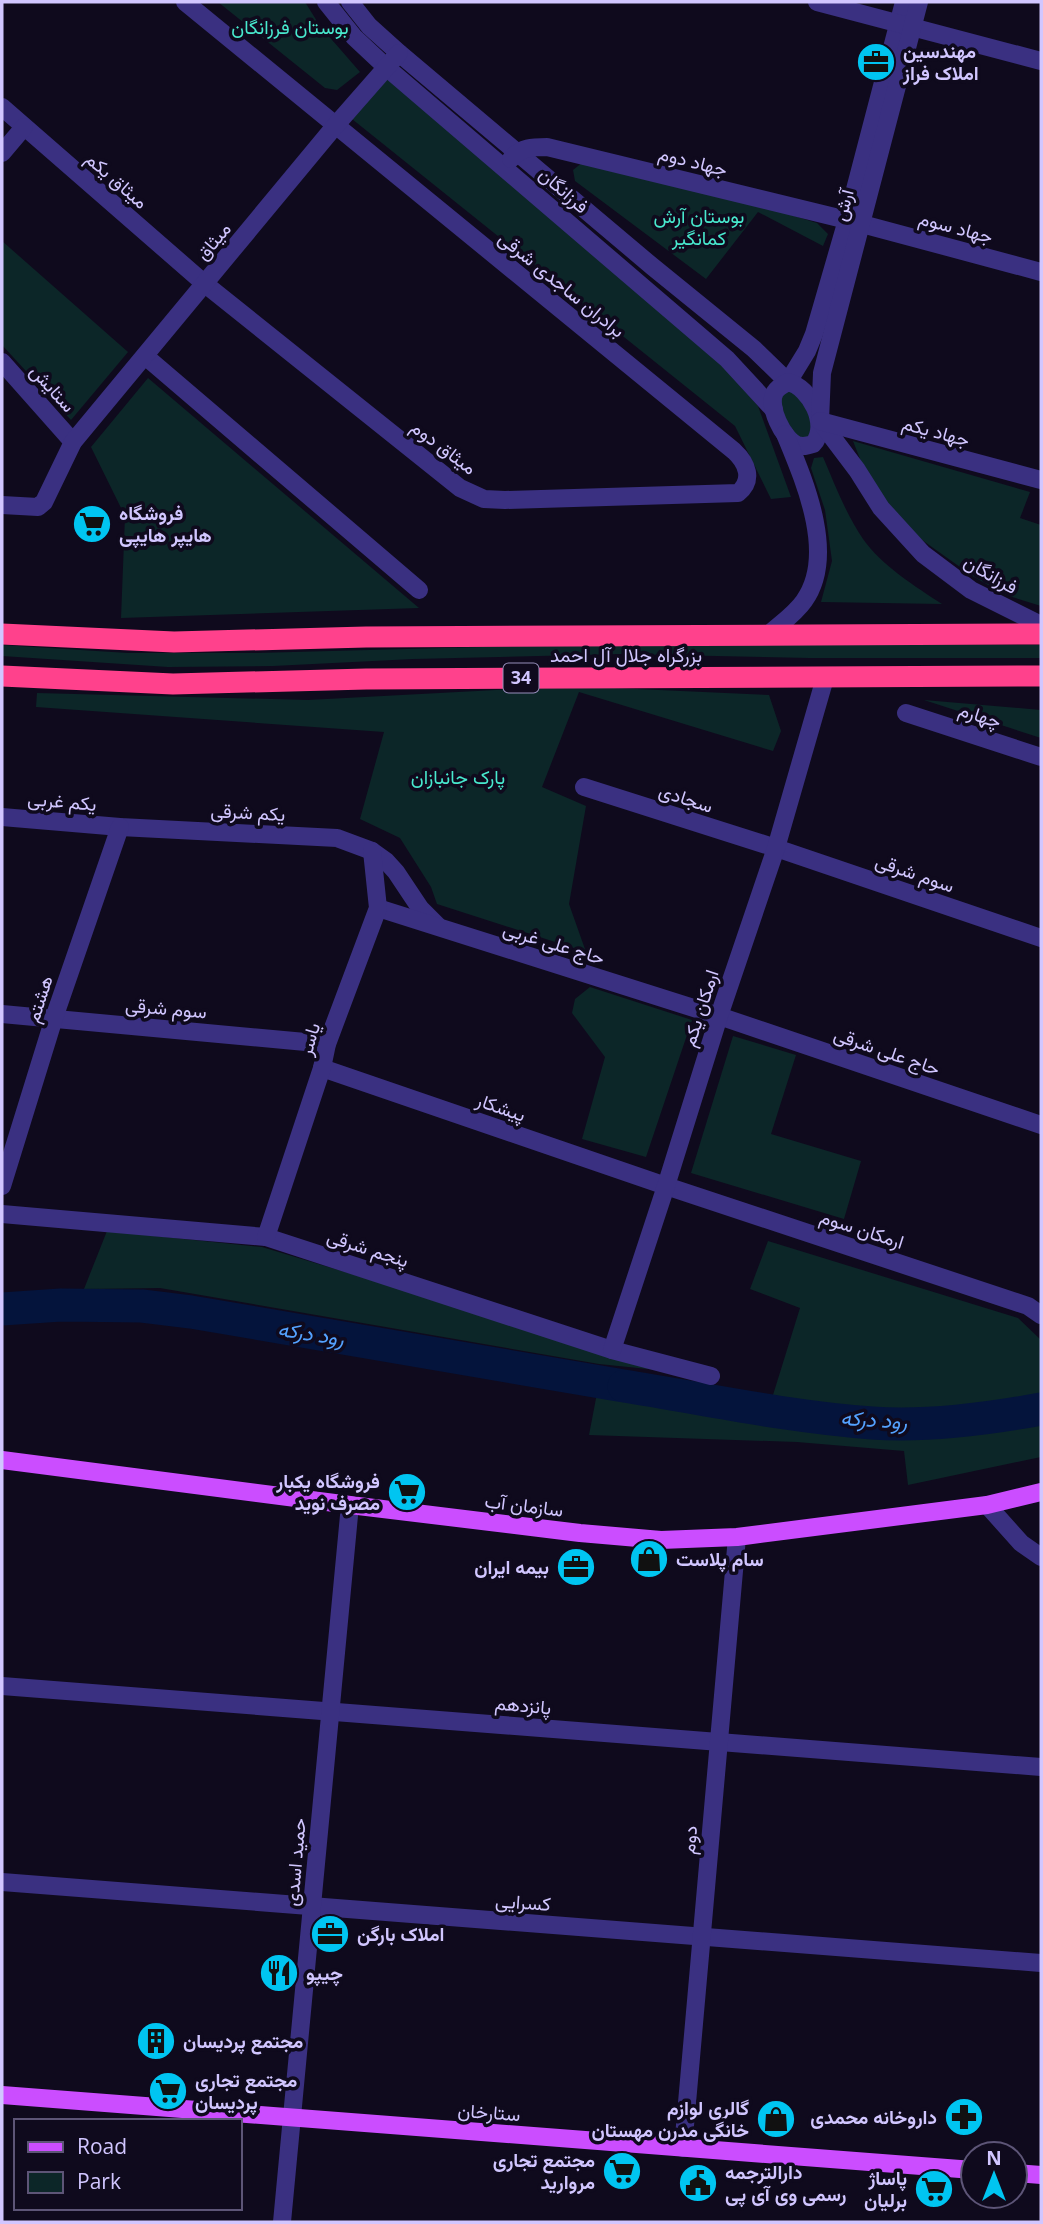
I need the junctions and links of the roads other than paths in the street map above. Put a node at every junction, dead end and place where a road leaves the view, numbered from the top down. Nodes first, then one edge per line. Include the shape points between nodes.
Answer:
1 (185, 2) edge
2 (327, 2) edge
3 (350, 2) edge
4 (817, 2) edge
5 (904, 2) edge
6 (919, 2) edge
7 (905, 26) junction
8 (392, 60) junction
9 (1041, 61) edge
10 (2, 107) edge
11 (335, 125) junction
12 (24, 127) junction
13 (2, 153) edge
14 (510, 159) junction
15 (853, 222) junction
16 (1041, 272) edge
17 (205, 284) junction
18 (145, 356) junction
19 (2, 362) edge
20 (788, 382) junction
21 (774, 410) junction
22 (820, 421) junction
23 (785, 434) junction
24 (74, 442) junction
25 (1041, 481) edge
26 (747, 483) joint
27 (2, 505) edge
28 (419, 590) dead end
29 (1041, 625) edge
30 (2, 634) edge
31 (1041, 634) edge
32 (768, 635) junction
33 (2, 676) edge
34 (1041, 676) edge
35 (825, 678) junction
36 (906, 713) dead end
37 (1041, 757) edge
38 (584, 787) dead end
39 (2, 817) edge
40 (120, 827) junction
41 (776, 848) junction
42 (372, 851) junction
43 (378, 908) junction
44 (443, 930) junction
45 (1041, 938) edge
46 (2, 1014) edge
47 (719, 1016) junction
48 (54, 1018) junction
49 (327, 1044) junction
50 (322, 1068) junction
51 (1041, 1125) edge
52 (2, 1186) edge
53 (666, 1186) junction
54 (2, 1214) edge
55 (266, 1237) junction
56 (1037, 1308) edge
57 (612, 1350) junction
58 (711, 1376) dead end
59 (2, 1460) edge
60 (1041, 1492) edge
61 (350, 1505) junction
62 (987, 1505) junction
63 (737, 1537) junction
64 (1041, 1557) edge
65 (2, 1686) edge
66 (331, 1711) junction
67 (719, 1742) junction
68 (1041, 1767) edge
69 (2, 1882) edge
70 (312, 1906) junction
71 (702, 1937) junction
72 (1041, 1964) edge
73 (2, 2095) edge
74 (292, 2118) junction
75 (683, 2148) junction
76 (959, 2169) edge
77 (282, 2222) edge

1 - 11 street, برادران ساجدی شرقی
2 - 8 street, فرزانگان via 354,37
3 - 8 street, فرزانگان
4 - 7 street
5 - 7 street, آرش
6 - 7 street, آرش
7 - 9 street
7 - 15 street, آرش
8 - 11 street, میثاق
8 - 14 street, فرزانگان
10 - 12 street, میثاق یکم
11 - 17 street, میثاق
11 - 26 street, برادران ساجدی شرقی via 734,452 747,467
12 - 13 street
12 - 17 street, میثاق یکم
14 - 15 street, جهاد دوم via 526,148 547,147
14 - 20 street, فرزانگان via 754,349
14 - 21 street, فرزانگان via 727,359
15 - 16 street, جهاد سوم
15 - 20 street, آرش via 814,334
15 - 22 street, آرش via 822,373
17 - 18 street, میثاق
17 - 26 street, میثاق دوم via 460,488 484,499 738,493
18 - 24 street, میثاق
18 - 28 street
19 - 24 street, ستایش
20 - 21 street via 775,391
20 - 22 street via 802,388
21 - 23 street
22 - 23 street via 820,434 813,444 800,446
22 - 25 street, جهاد یکم
22 - 29 street, فرزانگان via 881,508 923,554 971,590
23 - 32 street via 808,491 818,559 804,601
24 - 27 street, میثاق via 44,502 38,507
30 - 32 highway, بزرگراه جلال آل احمد / 34 via 174,642 380,636
31 - 32 highway, بزرگراه جلال آل احمد / 34
33 - 35 highway, بزرگراه جلال آل احمد / 34 via 173,684
34 - 35 highway, بزرگراه جلال آل احمد / 34
35 - 41 street, ارمکان یکم
36 - 37 street, چهارم
38 - 41 street, سجادی
39 - 40 street, یکم غربی
40 - 42 street, یکم شرقی via 337,838
40 - 48 street, هشتم
41 - 45 street, سوم شرقی
41 - 47 street, ارمکان یکم
42 - 43 street, یاسر
42 - 44 street via 397,872 420,908
43 - 44 street, حاج علی غربی
43 - 49 street, یاسر
44 - 47 street, حاج علی غربی
46 - 48 street, سوم شرقی
47 - 51 street, حاج علی شرقی
47 - 53 street, ارمکان یکم
48 - 49 street, سوم شرقی
48 - 52 street, هشتم
49 - 50 street, یاسر
50 - 53 street, پیشکار
50 - 55 street, یاسر
53 - 56 street, ارمکان سوم
53 - 57 street, ارمکان یکم
54 - 55 street, پنجم شرقی
55 - 57 street, پنجم شرقی
57 - 58 street, پنجم شرقی
59 - 61 main road, سازمان آب
60 - 62 main road, سازمان آب
61 - 63 main road, سازمان آب via 661,1540
61 - 66 street, حمید اسدی
62 - 63 main road, سازمان آب
62 - 64 street
63 - 67 street, دوم
65 - 66 street, پانزدهم
66 - 67 street, پانزدهم
66 - 70 street, حمید اسدی
67 - 68 street, پانزدهم
67 - 71 street, دوم
69 - 70 street, کسرایی
70 - 71 street, کسرایی
70 - 74 street, حمید اسدی
71 - 72 street, کسرایی
71 - 75 street, دوم
73 - 74 main road, ستارخان
74 - 75 main road, ستارخان
74 - 77 street, حمید اسدی
75 - 76 main road, ستارخان

